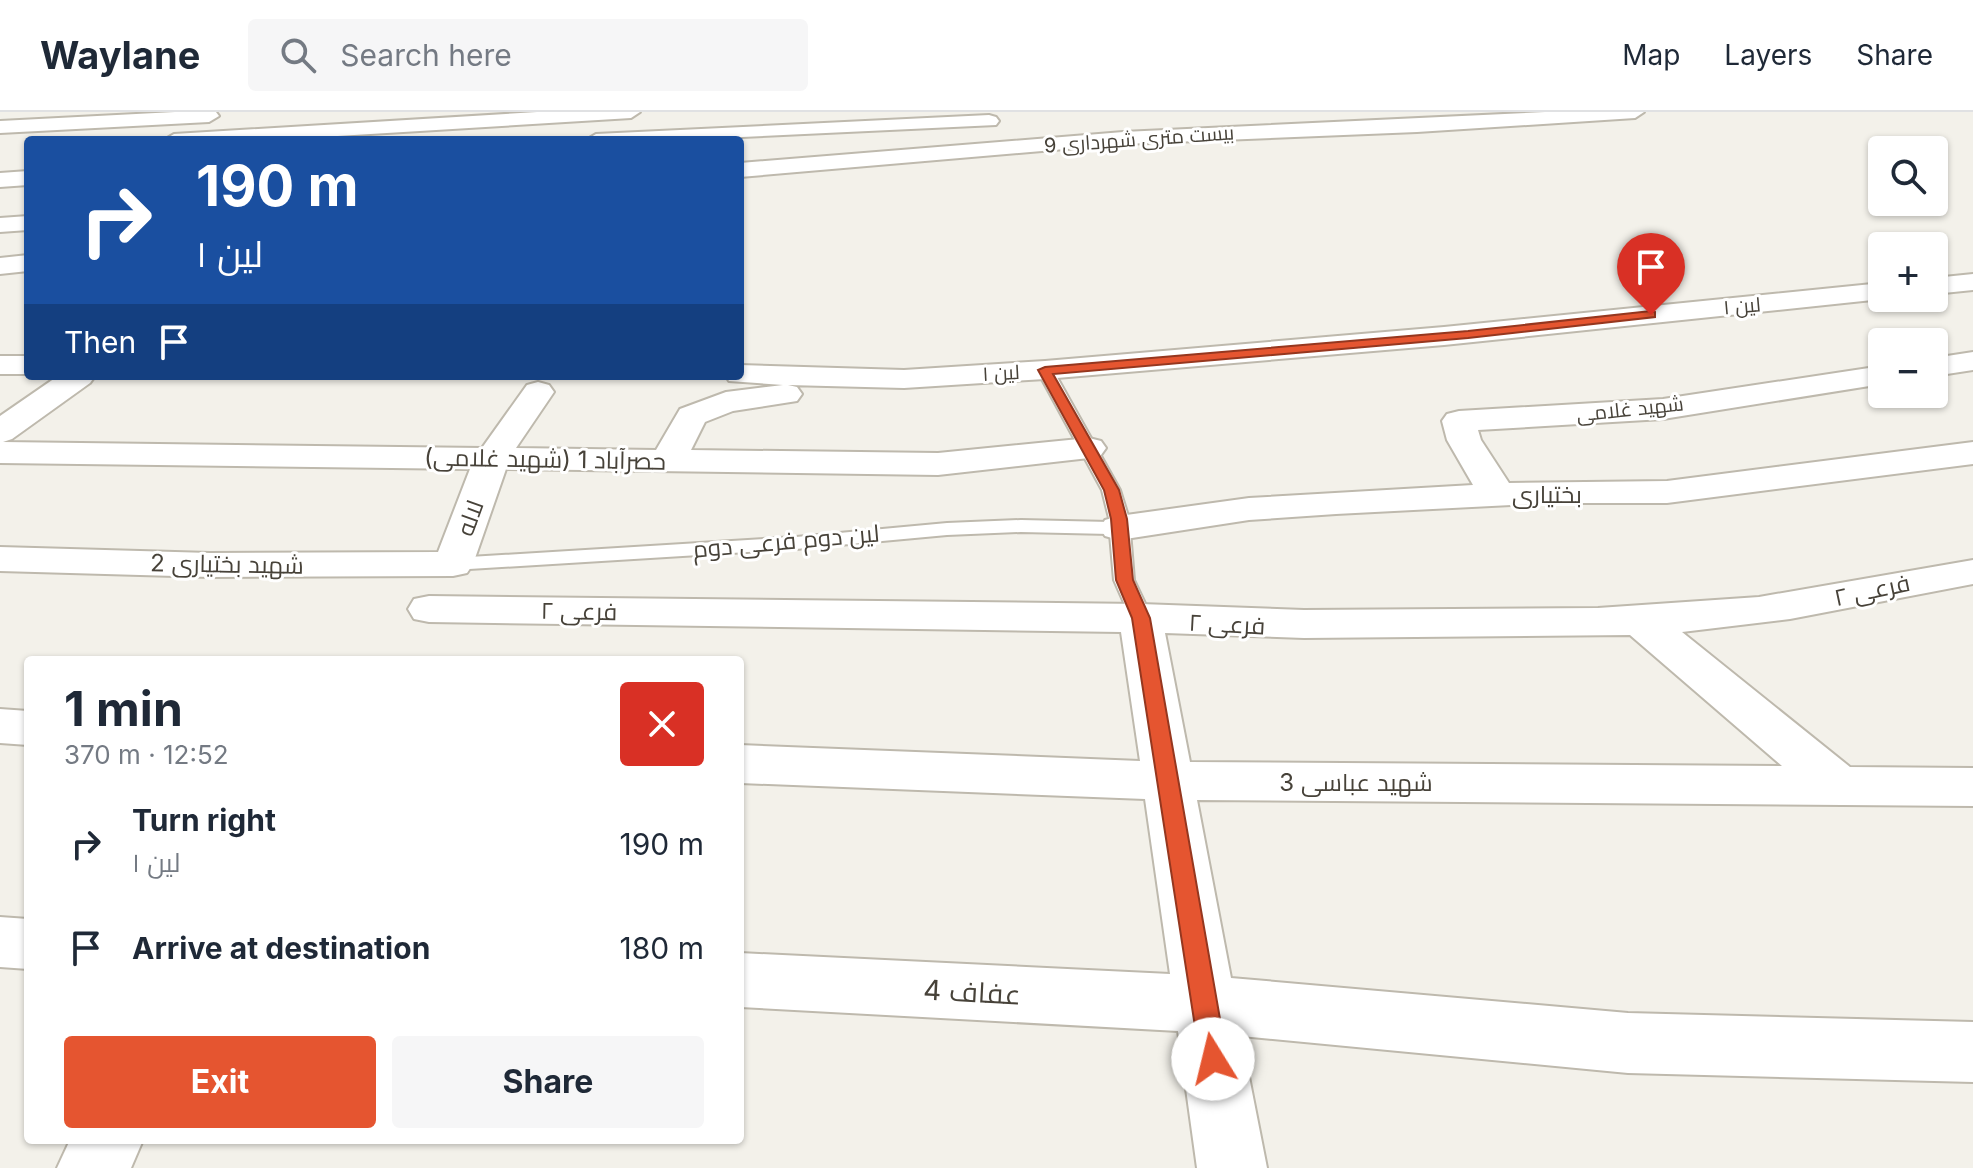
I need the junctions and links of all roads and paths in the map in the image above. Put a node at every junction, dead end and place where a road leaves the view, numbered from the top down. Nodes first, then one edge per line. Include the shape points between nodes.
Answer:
1 (30, 112) edge
2 (631, 112) edge
3 (1635, 112) edge
4 (277, 113) edge
5 (229, 116) dead end
6 (1017, 120) dead end
7 (0, 126) edge
8 (253, 136) edge
9 (280, 136) edge
10 (649, 136) edge
11 (744, 170) edge
12 (24, 178) edge
13 (0, 180) edge
14 (24, 223) edge
15 (0, 225) edge
16 (24, 263) edge
17 (0, 266) edge
18 (1973, 282) edge
19 (1948, 285) edge
20 (1868, 292) edge
21 (1973, 361) edge
22 (0, 365) edge
23 (24, 365) edge
24 (1948, 365) edge
25 (1045, 370) junction
26 (744, 374) edge
27 (832, 375) junction
28 (1868, 377) edge
29 (73, 380) edge
30 (538, 392) dead end
31 (0, 432) edge
32 (1089, 448) junction
33 (0, 452) edge
34 (1973, 453) edge
35 (492, 458) junction
36 (667, 461) junction
37 (1497, 494) junction
38 (1119, 528) junction
39 (0, 559) edge
40 (453, 564) junction
41 (1973, 572) edge
42 (429, 609) dead end
43 (1141, 618) junction
44 (1641, 621) junction
45 (0, 726) edge
46 (24, 728) edge
47 (744, 764) edge
48 (1168, 781) junction
49 (1839, 786) junction
50 (1973, 787) edge
51 (0, 942) edge
52 (24, 944) edge
53 (744, 980) edge
54 (1204, 1004) junction
55 (1973, 1052) edge
56 (107, 1144) edge
57 (92, 1168) edge
58 (1232, 1168) edge

1 - 7 street
2 - 9 street
3 - 11 street, بیست متری شهرداری 9 via 1123,138
4 - 8 street
5 - 7 street
6 - 10 street
12 - 13 street
14 - 15 street
16 - 17 street
18 - 19 street
20 - 25 street, لین ۱
21 - 24 street
22 - 23 street
25 - 27 street, لین ۱ via 904,379
25 - 32 lane
26 - 27 street, لین ۱
27 - 36 street via 782,396 726,402 692,416
28 - 37 street, شهید غلامی via 1663,409 1459,421 1464,440
29 - 31 street
30 - 35 street, لاله
32 - 36 street, حصرآباد 1 (شهید غلامی) via 938,464
32 - 38 lane via 1111,490
33 - 35 street, حصرآباد 1 (شهید غلامی)
34 - 37 street, بختیاری via 1667,492
35 - 36 street, حصرآباد 1 (شهید غلامی)
35 - 40 street, لاله
37 - 38 street, بختیاری via 1249,509
38 - 40 lane, لین دوم فرعی دوم via 947,529
38 - 43 lane via 1124,580
39 - 40 street, شهید بختیاری 2
41 - 44 street, ۲ فرعی via 1829,600
42 - 43 street, ۲ فرعی
43 - 44 street, ۲ فرعی via 1309,627
43 - 48 street
44 - 49 street
45 - 46 street
47 - 48 street, شهید عباسی 3
48 - 49 street, شهید عباسی 3
48 - 54 street
49 - 50 street, شهید عباسی 3
51 - 52 street
53 - 54 street, عفاف 4
54 - 55 street, عفاف 4 via 1628,1043
54 - 58 street
56 - 57 street

